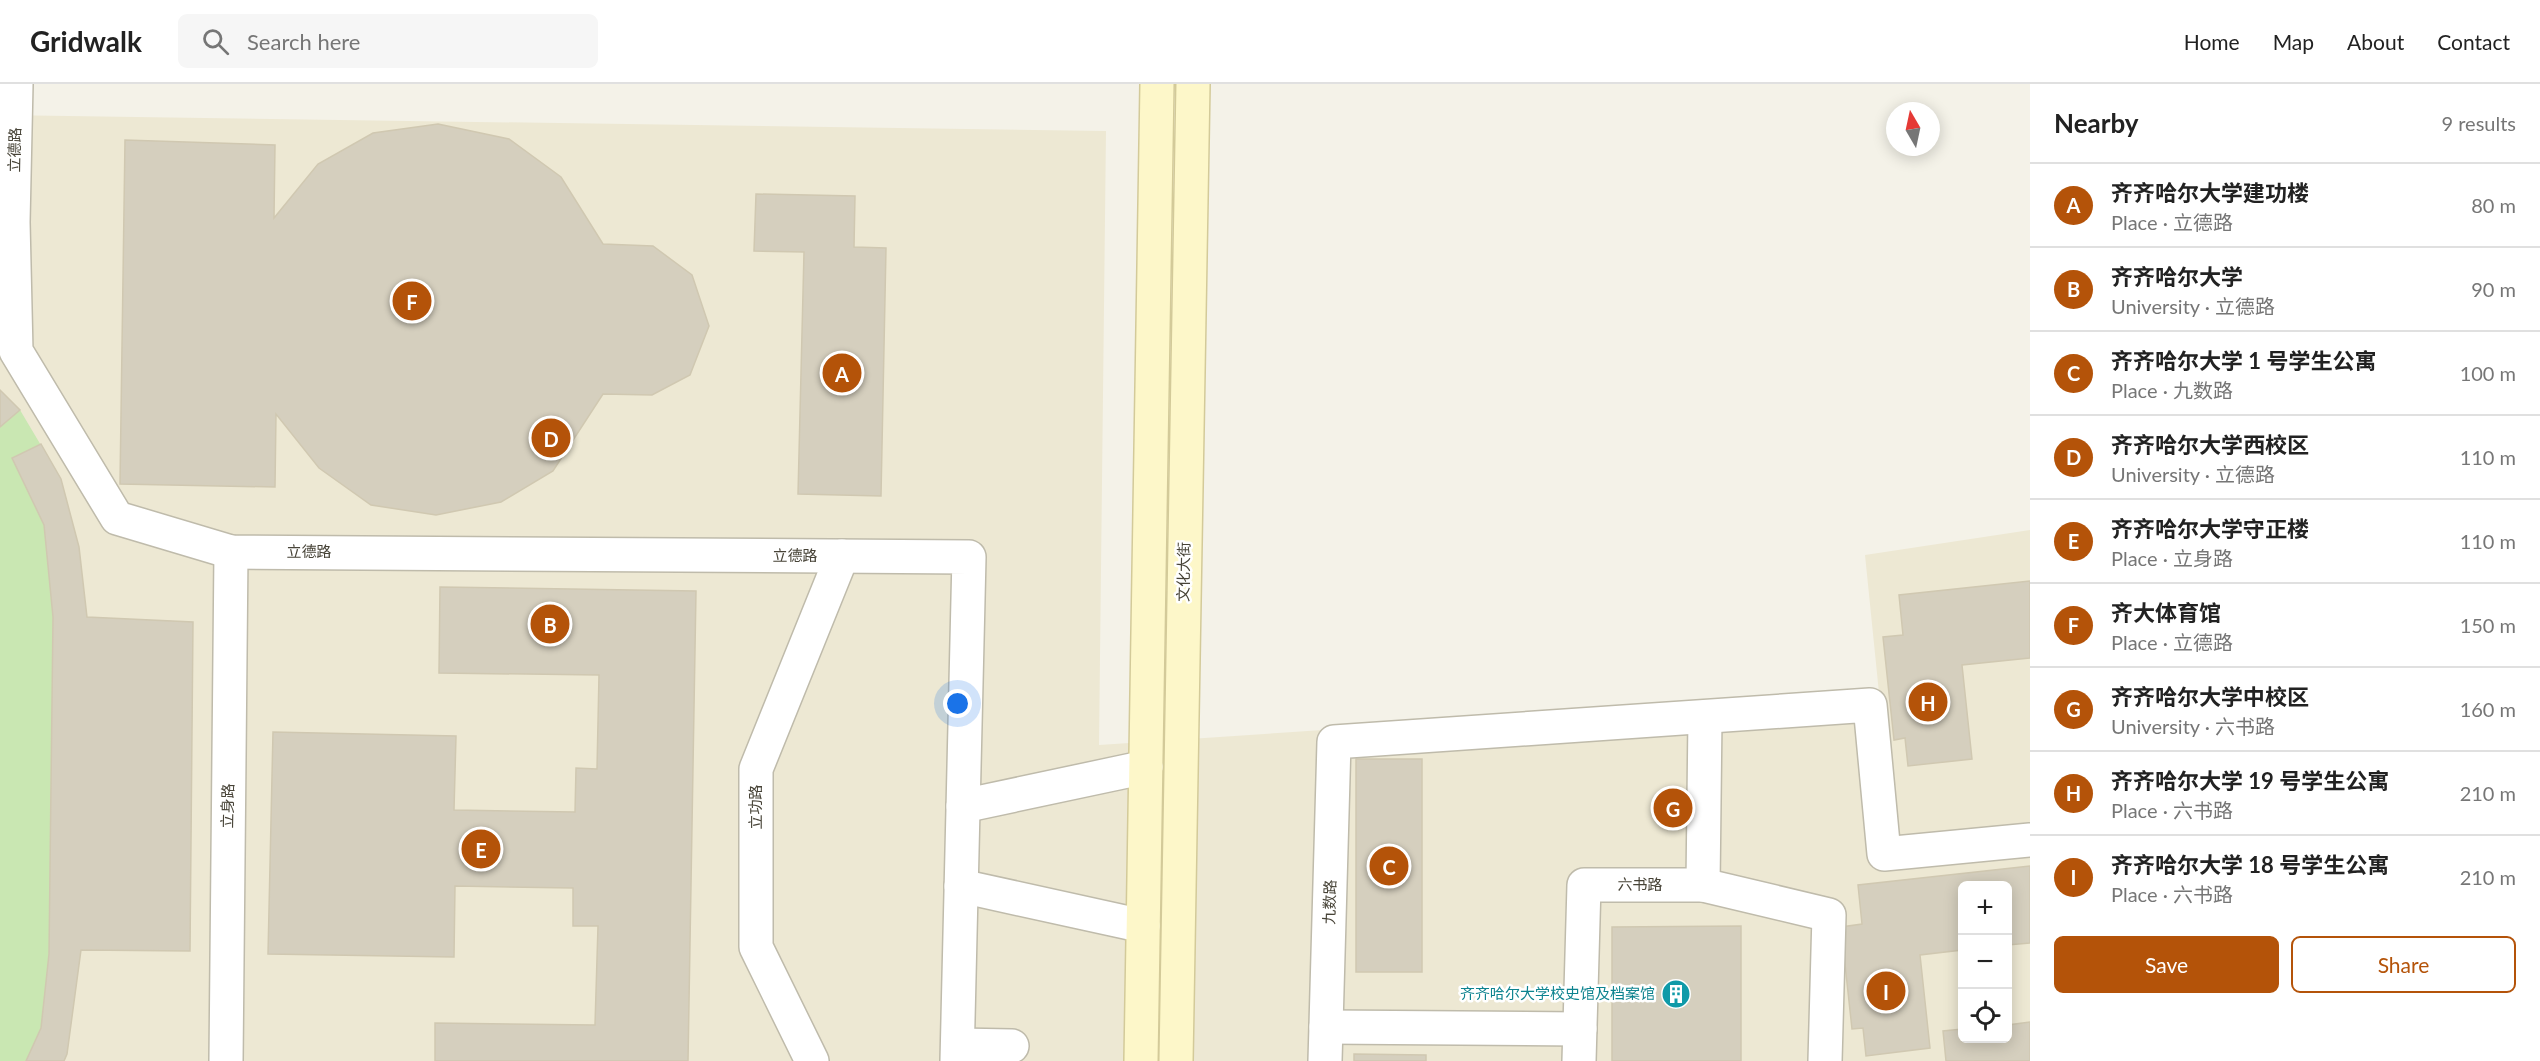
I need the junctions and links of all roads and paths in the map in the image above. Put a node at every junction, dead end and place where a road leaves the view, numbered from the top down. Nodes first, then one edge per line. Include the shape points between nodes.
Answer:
1 (16, 84) edge
2 (1157, 84) edge
3 (1192, 84) edge
4 (231, 552) junction
5 (842, 556) junction
6 (1705, 717) junction
7 (1146, 767) junction
8 (963, 806) junction
9 (2030, 840) edge
10 (1703, 885) junction
11 (961, 886) junction
12 (1143, 926) junction
13 (1580, 1029) junction
14 (1012, 1047) dead end
15 (1320, 1049) edge
16 (957, 1053) edge
17 (226, 1061) edge
18 (812, 1061) edge
19 (1141, 1061) edge
20 (1176, 1061) edge
21 (1579, 1061) edge
22 (1825, 1061) edge

1 - 4 street, 立德路 via 16,351 117,518
2 - 7 main road
3 - 20 main road, 文化大街
4 - 5 street, 立德路
4 - 17 street, 立身路
5 - 8 street, 立德路 via 969,557
5 - 18 street, 立功路 via 756,769 756,947
6 - 9 street via 1870,705 1884,854
6 - 10 street
6 - 15 street, 九数路 via 1334,742
7 - 8 street
7 - 12 main road
8 - 11 street
10 - 13 street, 六书路 via 1584,885
10 - 22 street via 1828,915
11 - 12 street
11 - 16 street
12 - 19 main road
13 - 15 street
13 - 21 street, 六书路
14 - 16 street

